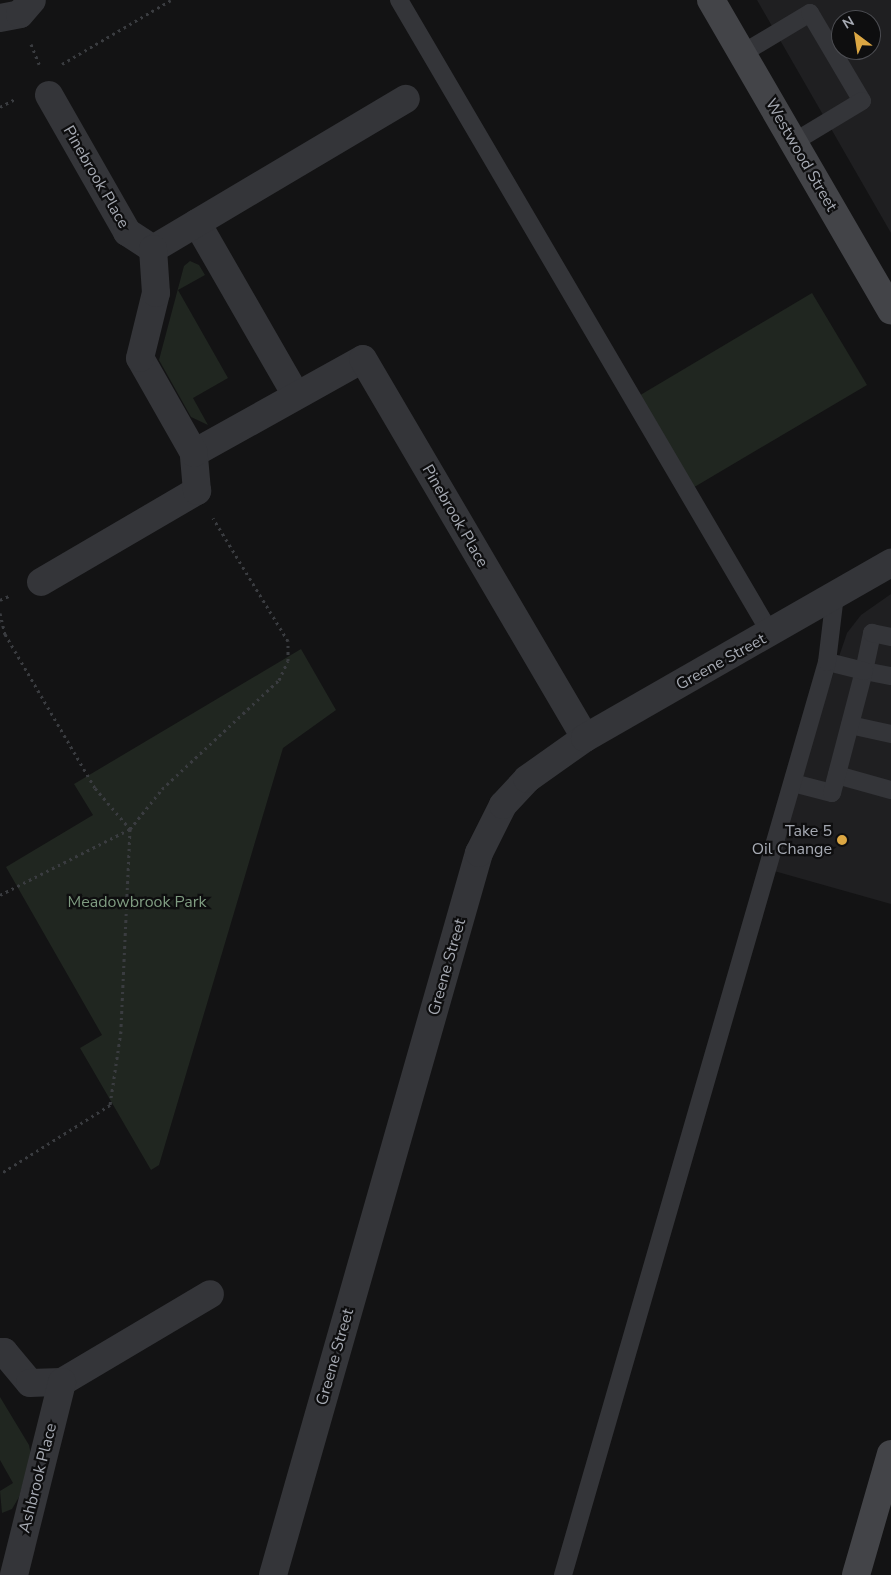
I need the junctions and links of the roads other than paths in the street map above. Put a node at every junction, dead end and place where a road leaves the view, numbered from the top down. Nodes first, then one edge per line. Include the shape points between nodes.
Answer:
1 (399, 0) edge
2 (711, 0) edge
3 (743, 53) junction
4 (46, 87) road end
5 (406, 99) dead end
6 (794, 142) junction
7 (197, 223) junction
8 (153, 249) junction
9 (891, 311) edge
10 (296, 395) junction
11 (194, 453) junction
12 (891, 563) edge
13 (41, 582) dead end
14 (834, 595) junction
15 (771, 634) junction
16 (891, 637) edge
17 (827, 662) junction
18 (864, 671) junction
19 (890, 676) dead end
20 (850, 726) junction
21 (891, 734) edge
22 (586, 738) junction
23 (837, 775) junction
24 (793, 783) junction
25 (891, 790) edge
26 (210, 1294) dead end
27 (0, 1352) edge
28 (62, 1382) junction
29 (891, 1454) edge
30 (0, 1554) edge
31 (13, 1575) edge
32 (273, 1575) edge
33 (563, 1575) edge
34 (856, 1575) edge

1 - 15 lane
2 - 3 main road, Westwood Street
3 - 6 main road, Westwood Street
3 - 6 lane via 810,13 862,101
4 - 8 street, Pinebrook Place via 126,232
5 - 7 street
6 - 9 main road, Westwood Street
7 - 8 street
7 - 10 street
8 - 11 street via 156,293 140,358
10 - 11 street, Pinebrook Place
10 - 22 street, Pinebrook Place via 363,359
11 - 13 street via 197,491
12 - 14 street, Greene Street
14 - 15 street, Greene Street
14 - 17 lane
15 - 22 street, Greene Street
16 - 18 lane via 872,633
17 - 18 lane
17 - 24 lane
18 - 19 lane
18 - 20 lane
20 - 21 lane
20 - 23 lane
22 - 32 street, Greene Street via 527,779 502,805 479,853
23 - 24 lane via 832,793
23 - 25 lane
24 - 33 lane
26 - 28 street
27 - 28 street via 4,1352 30,1383
28 - 31 street, Ashbrook Place
29 - 34 main road
30 - 31 street, Ashbrook Place

